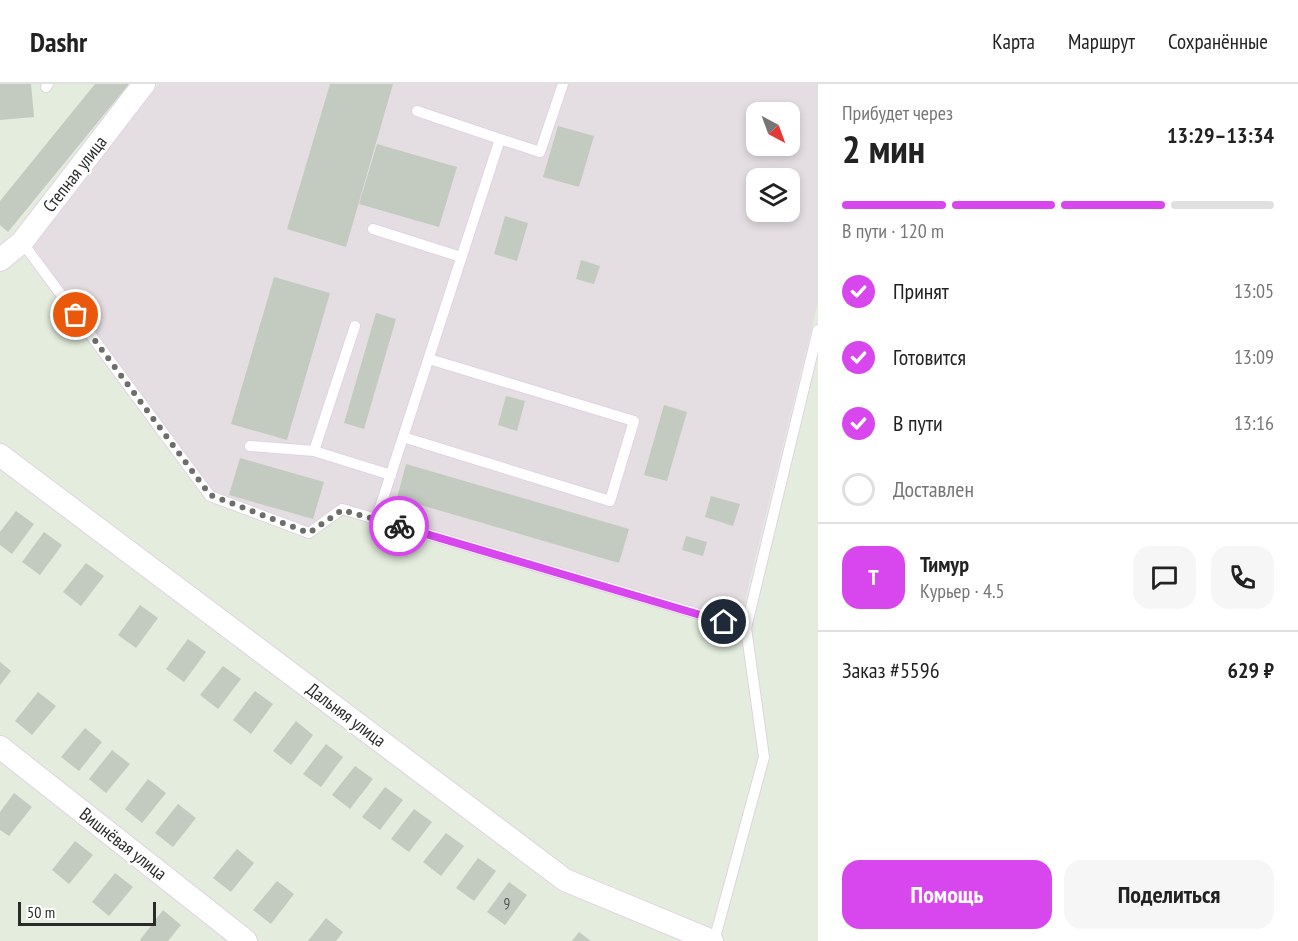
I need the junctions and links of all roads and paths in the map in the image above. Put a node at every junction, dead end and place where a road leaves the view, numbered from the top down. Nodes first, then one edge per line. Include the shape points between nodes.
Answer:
1 (144, 84) edge
2 (563, 84) edge
3 (417, 111) dead end
4 (500, 139) junction
5 (373, 229) dead end
6 (22, 242) junction
7 (461, 257) junction
8 (0, 260) edge
9 (355, 326) dead end
10 (818, 330) edge
11 (429, 359) junction
12 (403, 437) junction
13 (250, 446) dead end
14 (314, 451) junction
15 (0, 454) edge
16 (391, 475) junction
17 (376, 520) junction
18 (746, 628) junction
19 (0, 747) edge
20 (246, 941) edge
21 (713, 941) edge

1 - 6 street, Степная улица
2 - 4 lane via 540,152
3 - 4 lane
4 - 7 lane
5 - 7 lane
6 - 8 street, Степная улица
6 - 17 lane via 210,495 309,533 342,510
7 - 11 lane
9 - 14 lane
10 - 18 lane
11 - 12 lane
11 - 12 lane via 634,421 610,501
12 - 16 lane
13 - 14 lane
14 - 16 lane
15 - 21 street, Дальняя улица via 565,880
16 - 17 lane
17 - 18 lane
18 - 21 lane via 764,757
19 - 20 street, Вишнёвая улица

